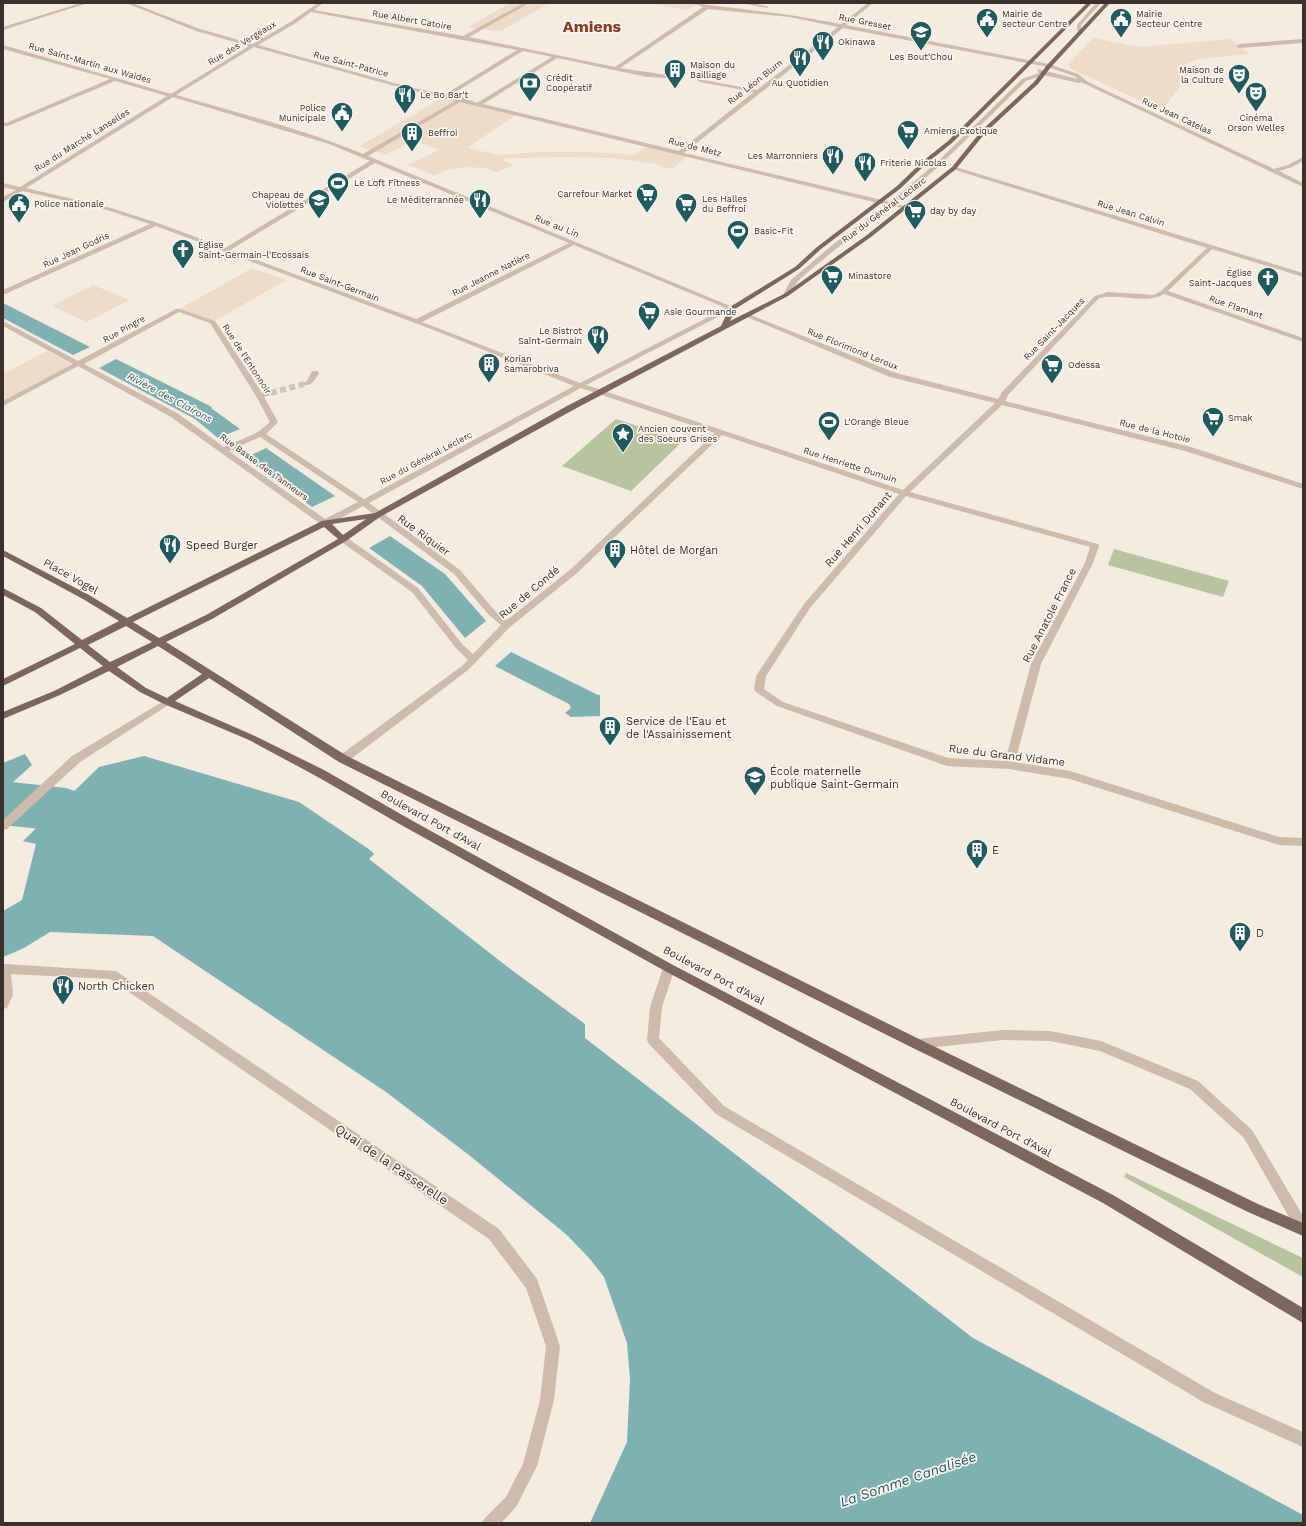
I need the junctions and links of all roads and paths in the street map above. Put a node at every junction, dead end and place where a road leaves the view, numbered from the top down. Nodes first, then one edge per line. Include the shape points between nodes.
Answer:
1 (86, 3) edge
2 (128, 3) edge
3 (321, 3) edge
4 (527, 3) edge
5 (743, 3) edge
6 (871, 3) edge
7 (1090, 3) edge
8 (1099, 3) edge
9 (1108, 3) edge
10 (696, 4) edge
11 (707, 6) junction
12 (310, 11) junction
13 (848, 21) junction
14 (842, 26) junction
15 (3, 29) edge
16 (1080, 33) junction
17 (464, 38) junction
18 (1303, 41) edge
19 (252, 46) junction
20 (1239, 46) dead end
21 (3, 47) edge
22 (523, 50) junction
23 (556, 57) junction
24 (1029, 63) junction
25 (1049, 66) junction
26 (615, 69) junction
27 (1044, 73) junction
28 (667, 77) dead end
29 (114, 79) junction
30 (700, 80) dead end
31 (1086, 83) junction
32 (756, 91) junction
33 (171, 96) junction
34 (445, 96) junction
35 (461, 99) junction
36 (479, 104) junction
37 (3, 124) edge
38 (680, 153) junction
39 (363, 156) junction
40 (1303, 159) edge
41 (374, 161) junction
42 (954, 168) junction
43 (1273, 171) junction
44 (1303, 185) edge
45 (3, 186) edge
46 (20, 189) junction
47 (3, 200) edge
48 (879, 201) junction
49 (892, 204) junction
50 (906, 208) junction
51 (156, 224) junction
52 (574, 243) junction
53 (1212, 247) junction
54 (225, 250) junction
55 (1303, 275) edge
56 (1163, 292) junction
57 (3, 293) edge
58 (786, 295) junction
59 (732, 308) junction
60 (178, 310) joint
61 (749, 316) junction
62 (416, 322) junction
63 (3, 323) edge
64 (724, 328) junction
65 (1303, 340) edge
66 (80, 364) junction
67 (315, 373) dead end
68 (307, 383) tunnel mouth
69 (580, 386) junction
70 (601, 392) junction
71 (271, 393) tunnel mouth
72 (260, 396) junction
73 (1000, 402) junction
74 (3, 404) edge
75 (720, 432) junction
76 (260, 434) junction
77 (225, 450) junction
78 (1303, 487) edge
79 (904, 493) junction
80 (363, 502) junction
81 (377, 515) junction
82 (325, 523) junction
83 (343, 539) junction
84 (1095, 546) joint
85 (3, 552) edge
86 (3, 590) edge
87 (127, 622) junction
88 (507, 625) junction
89 (159, 642) junction
90 (81, 645) junction
91 (474, 660) junction
92 (110, 667) junction
93 (210, 674) junction
94 (3, 683) edge
95 (759, 690) joint
96 (167, 702) junction
97 (3, 716) edge
98 (343, 758) junction
99 (1009, 766) junction
100 (3, 826) edge
101 (1303, 842) edge
102 (4, 968) edge
103 (669, 968) junction
104 (3, 1004) edge
105 (917, 1044) junction
106 (1303, 1229) edge
107 (1303, 1316) edge
108 (1303, 1440) edge
109 (490, 1523) edge

1 - 15 street
2 - 19 street, Rue Saint-Patrice via 198,30
3 - 12 street, Rue des Vergeaux
4 - 17 street
5 - 13 street, Rue Gresset
6 - 13 street, Rue Léon Blum
7 - 24 main road, Rue du Général Leclerc
8 - 16 street via 1079,25
9 - 16 main road, Rue du Général Leclerc
10 - 11 street, Rue Gresset
11 - 14 street, Rue Gresset via 790,16
11 - 26 street
12 - 17 street, Rue Albert Catoire
12 - 19 street, Rue des Vergeaux
13 - 14 street, Rue Léon Blum
14 - 24 street, Rue Gresset
14 - 32 street, Rue Léon Blum
16 - 25 main road, Rue du Général Leclerc
17 - 22 street, Rue Albert Catoire
18 - 20 street
19 - 33 street, Rue des Vergeaux
19 - 34 street, Rue Saint-Patrice
21 - 29 street, Rue Saint-Martin aux Waides
22 - 23 street, Rue Albert Catoire
22 - 34 street
23 - 26 street, Rue Albert Catoire
23 - 36 street
24 - 25 street, Rue Gresset
24 - 27 street
24 - 48 main road, Rue du Général Leclerc via 950,142 899,187
25 - 27 main road, Rue du Général Leclerc
25 - 31 street, Rue Gresset via 1069,72
26 - 28 street, Rue Albert Catoire via 647,76
27 - 31 street
27 - 42 main road, Rue du Général Leclerc via 984,131
27 - 49 street via 1024,80 937,165
29 - 33 street, Rue Saint-Martin aux Waides
29 - 37 street via 6,125
30 - 32 street
31 - 43 street, Rue Jean Catelas
32 - 38 street, Rue Léon Blum
33 - 39 street, Rue Saint-Martin aux Waides via 281,127
33 - 46 street, Rue du Marché Lanselles
34 - 35 street, Rue Saint-Patrice
35 - 36 street, Rue de Metz
35 - 39 street
36 - 38 street, Rue de Metz
38 - 48 street, Rue de Metz
39 - 41 street, Rue au Lin
40 - 43 street
41 - 52 street, Rue au Lin
41 - 54 street
42 - 50 main road, Rue du Général Leclerc
42 - 53 street, Rue Jean Calvin
43 - 44 street, Rue Jean Catelas
45 - 46 street, Rue Saint-Germain
46 - 47 street, Rue du Marché Lanselles
46 - 51 street, Rue Saint-Germain via 109,209
48 - 49 street, Rue de Metz
48 - 59 main road, Rue du Général Leclerc via 797,268
49 - 50 street, Rue de Metz
49 - 58 street via 816,261 793,281
50 - 58 main road, Rue du Général Leclerc
51 - 54 street, Rue Saint-Germain
51 - 57 street, Rue Jean Godris
52 - 59 street, Rue au Lin
52 - 62 street, Rue Jeanne Natière
53 - 55 street, Rue Jean Calvin
53 - 56 street, Rue Saint-Jacques
54 - 62 street, Rue Saint-Germain
56 - 65 street, Rue Flamant
56 - 73 street, Rue Saint-Jacques via 1155,297 1108,294 1097,297
58 - 61 main road, Rue du Général Leclerc
59 - 61 main road
59 - 64 main road
59 - 69 street, Rue du Général Leclerc
60 - 66 street, Rue Pingre
60 - 72 street, Rue de l'Entonnoir via 213,322
61 - 64 main road, Rue du Général Leclerc
61 - 73 street, Rue Florimond Leroux via 893,375
62 - 69 street, Rue Saint-Germain
63 - 66 street, Rue Basse des Tanneurs
64 - 70 main road, Rue du Général Leclerc
66 - 74 street, Rue Pingre
66 - 77 street, Rue Basse des Tanneurs via 174,415
67 - 68 street
69 - 70 street, Rue Saint-Germain
69 - 80 street, Rue du Général Leclerc
70 - 75 street, Rue Henriette Dumuin
70 - 81 main road, Rue du Général Leclerc
71 - 72 street
72 - 76 street, Rue de l'Entonnoir via 274,422
73 - 78 street, Rue de la Hotoie via 1188,449
73 - 79 street, Rue Henri Dunant
75 - 79 street, Rue Henriette Dumuin
75 - 88 street, Rue de Condé via 574,571
76 - 77 street
76 - 80 street
77 - 82 street, Rue Basse des Tanneurs
79 - 84 street, Rue Henriette Dumuin
79 - 95 street, Rue Henri Dunant via 807,606 761,676
80 - 81 street, Rue Riquier
80 - 82 street, Rue du Général Leclerc
81 - 82 main road
81 - 83 main road, Rue du Général Leclerc
81 - 88 street, Rue Riquier via 457,573 495,617
82 - 83 main road
82 - 87 main road, Rue du Général Leclerc
83 - 89 main road, Rue du Général Leclerc via 209,617
83 - 91 street via 415,590 459,646
84 - 99 street, Rue Anatole France via 1089,563 1036,664
85 - 87 main road, Place Vogel
86 - 90 main road via 38,610
87 - 89 main road, Place Vogel
87 - 90 main road, Rue du Général Leclerc
88 - 91 street, Rue de Condé
89 - 92 main road, Rue du Général Leclerc
89 - 93 main road, Boulevard Port d'Aval
90 - 92 main road, Boulevard Port d'Aval
90 - 94 main road, Rue du Général Leclerc
91 - 98 street, Rue de Condé
92 - 96 main road, Boulevard Port d'Aval via 143,690
92 - 97 main road, Rue du Général Leclerc
93 - 96 main road
93 - 98 main road, Boulevard Port d'Aval
95 - 99 street, Rue du Grand Vidame via 780,704 947,762
96 - 100 street via 76,759
96 - 103 main road, Boulevard Port d'Aval via 252,738 320,773
98 - 105 main road, Boulevard Port d'Aval
99 - 101 street, Rue du Grand Vidame via 1070,775 1280,841
102 - 104 street via 7,995
102 - 109 street, Quai de la Passerelle via 112,974 494,1234 532,1284 553,1346 547,1400 530,1466 511,1502
103 - 107 main road, Boulevard Port d'Aval via 1108,1199
103 - 108 street via 656,1007 653,1040 720,1110 1210,1398
105 - 106 main road, Boulevard Port d'Aval via 1253,1208
105 - 106 street via 1003,1035 1050,1036 1101,1046 1194,1085 1248,1134

